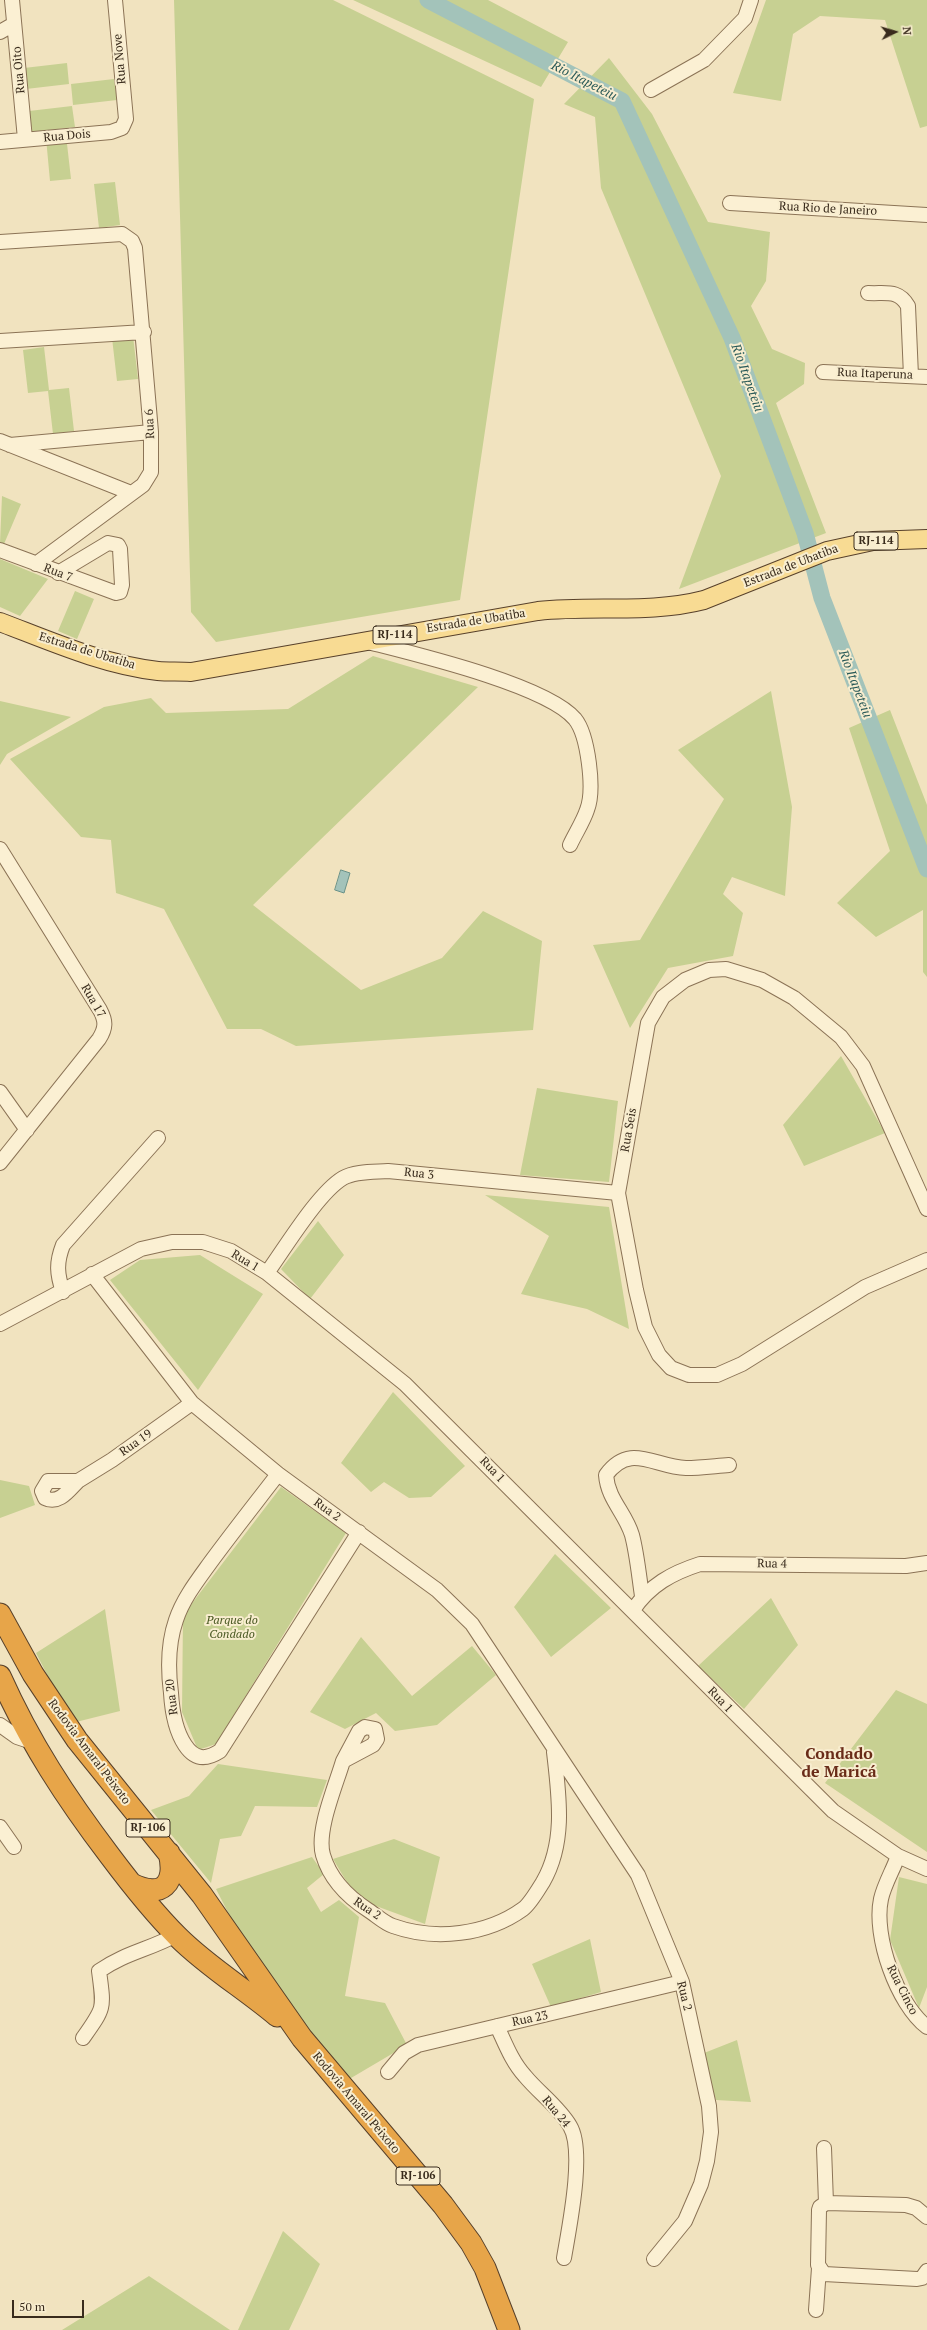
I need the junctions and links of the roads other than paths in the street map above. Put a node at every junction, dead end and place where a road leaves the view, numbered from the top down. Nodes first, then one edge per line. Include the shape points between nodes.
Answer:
1 (12, 0) edge
2 (115, 0) edge
3 (751, 0) edge
4 (14, 24) junction
5 (0, 32) edge
6 (651, 90) dead end
7 (126, 119) joint
8 (26, 139) junction
9 (0, 142) edge
10 (730, 203) dead end
11 (927, 215) edge
12 (0, 242) edge
13 (868, 293) dead end
14 (144, 332) junction
15 (0, 341) edge
16 (823, 372) dead end
17 (911, 376) junction
18 (927, 377) edge
19 (151, 432) junction
20 (64, 439) junction
21 (5, 443) edge
22 (60, 463) junction
23 (112, 486) junction
24 (131, 493) junction
25 (117, 504) junction
26 (927, 539) edge
27 (0, 550) edge
28 (36, 564) junction
29 (58, 573) junction
30 (0, 622) edge
31 (362, 641) junction
32 (570, 845) dead end
33 (0, 849) edge
34 (0, 1092) edge
35 (27, 1130) junction
36 (158, 1138) dead end
37 (0, 1163) edge
38 (618, 1193) junction
39 (927, 1209) edge
40 (927, 1260) edge
41 (267, 1273) junction
42 (92, 1274) junction
43 (63, 1292) junction
44 (0, 1324) edge
45 (192, 1403) junction
46 (730, 1465) dead end
47 (278, 1474) junction
48 (78, 1481) dead end
49 (359, 1532) junction
50 (927, 1563) edge
51 (642, 1596) junction
52 (633, 1610) junction
53 (0, 1614) edge
54 (0, 1676) edge
55 (0, 1725) edge
56 (32, 1742) junction
57 (554, 1750) junction
58 (343, 1761) dead end
59 (0, 1827) edge
60 (14, 1847) dead end
61 (169, 1853) junction
62 (898, 1856) junction
63 (927, 1869) edge
64 (132, 1884) junction
65 (176, 1935) junction
66 (682, 1982) junction
67 (497, 2026) junction
68 (927, 2027) edge
69 (82, 2038) dead end
70 (302, 2038) junction
71 (388, 2072) dead end
72 (824, 2148) dead end
73 (826, 2203) junction
74 (927, 2217) edge
75 (564, 2258) dead end
76 (654, 2259) dead end
77 (819, 2268) junction
78 (927, 2271) edge
79 (816, 2310) dead end
80 (509, 2330) edge

1 - 4 street, Rua Oito
2 - 7 street, Rua Nove
3 - 6 street via 745,18 704,60
4 - 5 street
4 - 8 street, Rua Oito
7 - 8 street, Rua Dois via 122,128 111,132
8 - 9 street, Rua Dois
10 - 11 street, Rua Rio de Janeiro
12 - 14 street, Rua 6 via 122,234 132,241 135,248
13 - 17 street via 897,294 902,296 908,306
14 - 15 street
14 - 19 street, Rua 6
16 - 17 street, Rua Itaperuna
17 - 18 street, Rua Itaperuna
19 - 20 street
19 - 24 street, Rua 6 via 151,472 143,485
20 - 21 street
20 - 22 street
21 - 22 street
22 - 23 street
23 - 24 street
23 - 25 street
24 - 25 street, Rua 6
25 - 28 street, Rua 6
26 - 31 main road, Estrada de Ubatiba / RJ-114 via 873,541 827,551 704,600 685,605 653,609 582,607 538,610
27 - 28 street, Rua 7
28 - 29 street, Rua 7
29 - 29 street, Rua 7 via 116,593 120,592 121,554 118,545 112,543 102,546
30 - 31 main road, Estrada de Ubatiba / RJ-114 via 77,650 158,671 192,672
31 - 32 street via 490,677 550,700 567,710 576,720 582,735 591,778 588,809
33 - 35 street, Rua 17 via 100,1010 105,1023 99,1039
34 - 35 street
35 - 37 street, Rua 17
36 - 43 street via 63,1245 58,1260 58,1276
38 - 39 street, Rua Seis via 648,1023 663,997 686,980 709,970 726,969 762,980 794,998 841,1037 863,1066
38 - 40 street, Rua Seis via 645,1327 659,1356 671,1368 689,1375 717,1375 742,1364 865,1287
38 - 41 street, Rua 3 via 388,1170 344,1177 326,1191
41 - 42 street, Rua 1 via 231,1251 203,1242 180,1242 141,1249
41 - 52 street, Rua 1 via 405,1384
42 - 43 street, Rua 1
42 - 45 street, Rua 2
43 - 44 street, Rua 1
45 - 47 street, Rua 2
45 - 48 street, Rua 19
46 - 51 street via 686,1468 668,1466 644,1458 631,1458 613,1465 606,1475 607,1490 632,1535
47 - 49 street, Rua 2
47 - 49 street, Rua 20 via 189,1593 176,1621 170,1653 173,1715 185,1745 193,1755 210,1757 220,1751
49 - 57 street, Rua 2 via 437,1590 472,1624
50 - 51 street, Rua 4 via 906,1566 700,1564 675,1572
51 - 52 street, Rua 4
52 - 62 street, Rua 1 via 833,1811
53 - 61 highway, Rodovia Amaral Peixoto / RJ-106 via 57,1712
54 - 56 highway, Rodovia Amaral Peixoto / RJ-106
55 - 56 street via 17,1737
56 - 64 highway, Rodovia Amaral Peixoto / RJ-106 via 68,1800
57 - 58 street, Rua 2 via 560,1802 558,1837 543,1882 525,1908 504,1921 471,1931 439,1935 416,1933 391,1926 351,1899 332,1876 322,1854 322,1830
57 - 66 street, Rua 2 via 638,1875
59 - 60 street
61 - 64 highway via 171,1876 165,1887 152,1891
61 - 70 highway, Rodovia Amaral Peixoto / RJ-106 via 230,1932
62 - 63 street, Rua 1
62 - 68 street, Rua Cinco via 881,1898 881,1941 892,1976 917,2019
64 - 65 highway, Rodovia Amaral Peixoto / RJ-106
65 - 69 street via 153,1947 116,1959 99,1972 101,2012
65 - 70 highway, Rodovia Amaral Peixoto / RJ-106
66 - 67 street, Rua 23
66 - 76 street, Rua 2 via 709,2106 711,2132 701,2184 685,2221
67 - 71 street, Rua 23 via 413,2047 404,2053
67 - 75 street, Rua 24 via 516,2064 562,2114 575,2140 574,2190
70 - 80 highway, Rodovia Amaral Peixoto / RJ-106 via 443,2205 471,2243 485,2268
72 - 73 street
73 - 74 street via 906,2205 916,2208
73 - 77 street via 819,2210
77 - 78 street via 826,2275 917,2279 922,2278
77 - 79 street

